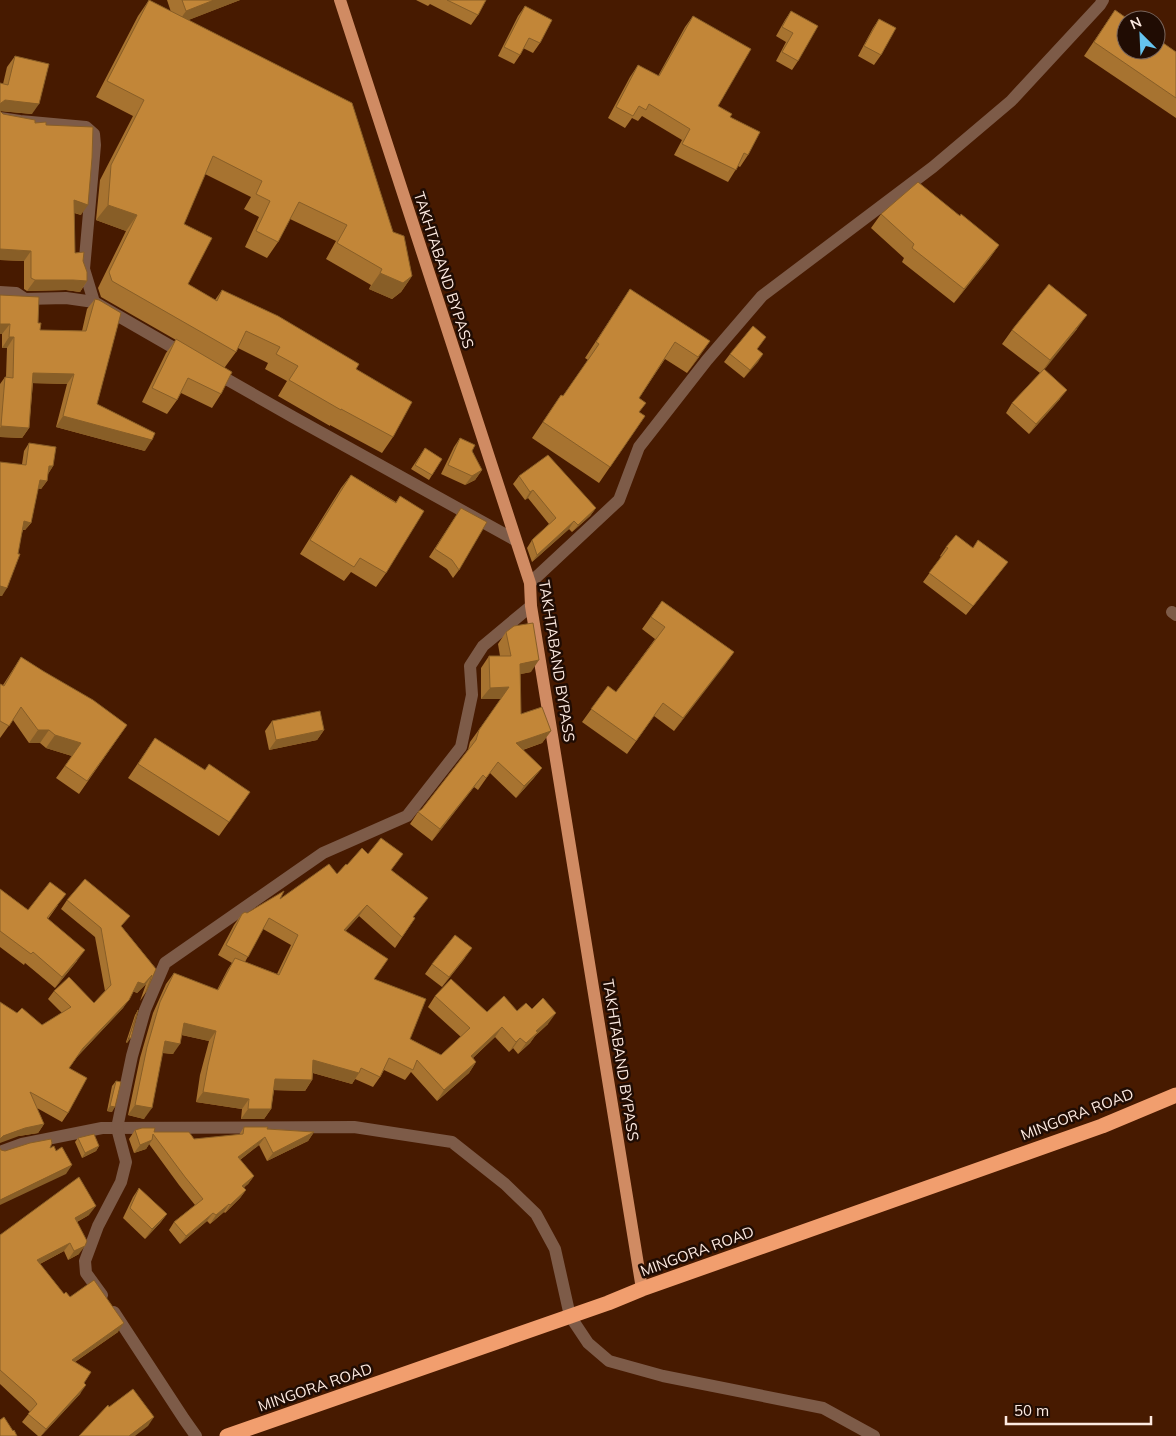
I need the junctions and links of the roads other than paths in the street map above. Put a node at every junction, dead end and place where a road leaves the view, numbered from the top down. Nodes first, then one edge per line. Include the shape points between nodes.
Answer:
1 (340, 0) edge
2 (1103, 0) edge
3 (0, 118) edge
4 (0, 292) edge
5 (94, 302) junction
6 (515, 540) junction
7 (530, 582) junction
8 (531, 606) junction
9 (1176, 1095) edge
10 (117, 1128) junction
11 (0, 1152) edge
12 (642, 1289) junction
13 (570, 1316) junction
14 (196, 1436) edge
15 (227, 1436) edge
16 (874, 1436) edge

1 - 6 main road, TAKHTABAND BYPASS
2 - 7 street via 1011,101 933,167 762,296 639,447 619,500
3 - 5 street via 86,127 94,134 84,269
4 - 5 street via 16,293 25,299 66,298
5 - 6 street
6 - 7 main road, TAKHTABAND BYPASS
7 - 8 main road, TAKHTABAND BYPASS
8 - 10 street via 483,646 470,666 472,695 461,747 407,816 323,854 165,963 145,1010
8 - 12 main road, TAKHTABAND BYPASS
9 - 12 highway, MINGORA ROAD via 1102,1126
10 - 11 street via 22,1144
10 - 13 street via 354,1128 452,1142 505,1184 536,1214 555,1249
10 - 14 street via 126,1162 121,1182 98,1226 85,1261 86,1273
12 - 13 highway, MINGORA ROAD
13 - 15 highway, MINGORA ROAD
13 - 16 street via 588,1343 609,1361 663,1376 823,1408

